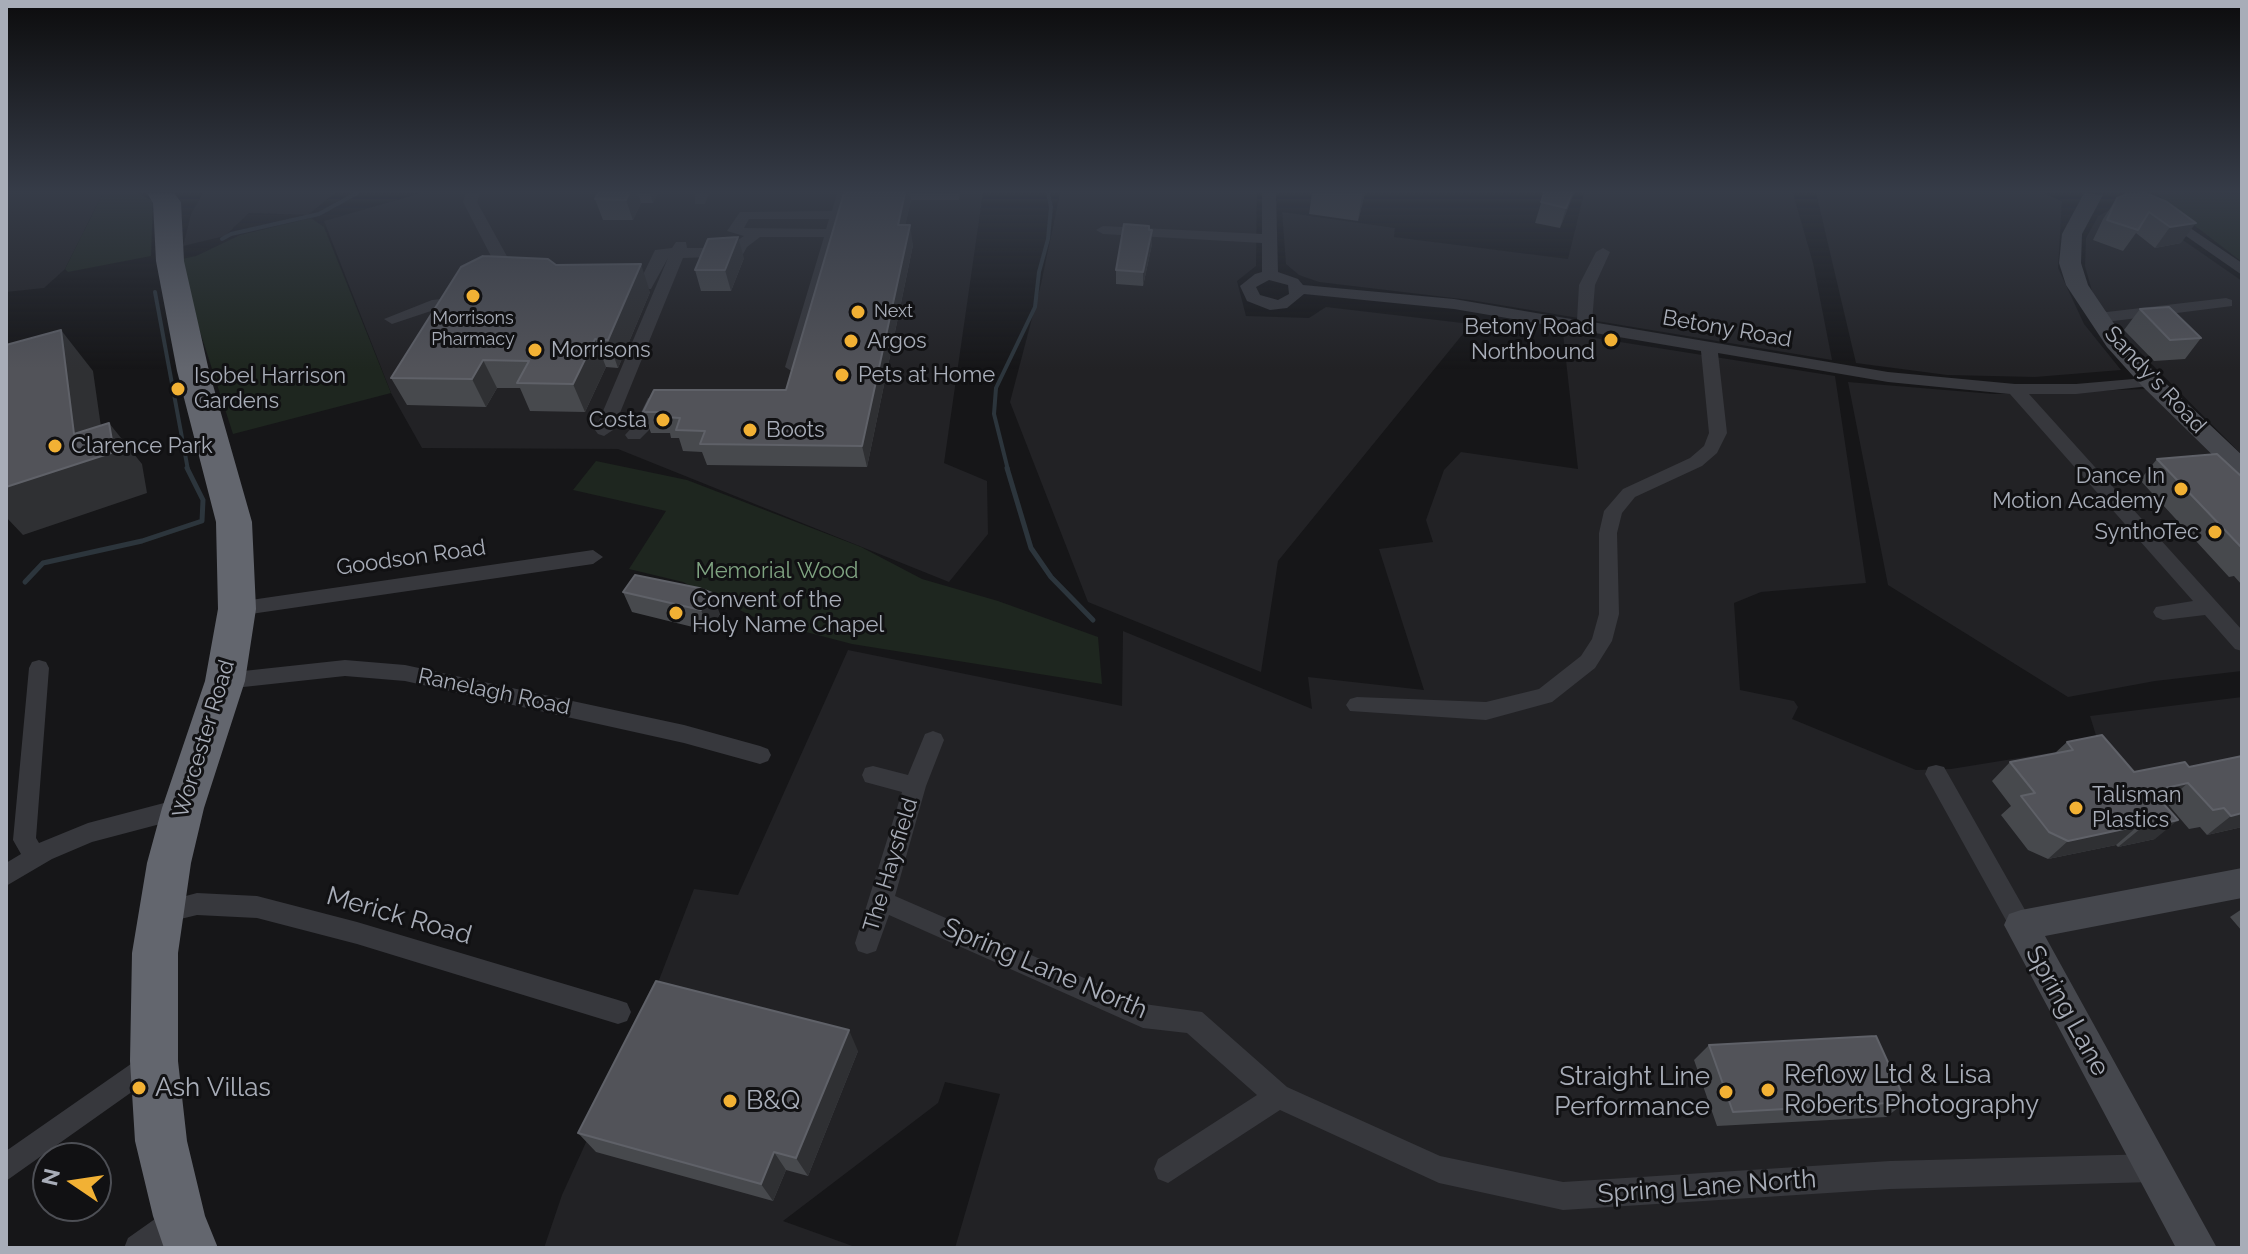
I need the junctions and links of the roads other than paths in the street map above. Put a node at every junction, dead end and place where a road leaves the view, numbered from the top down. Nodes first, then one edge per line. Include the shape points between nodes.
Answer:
1 (171, 252) edge
2 (496, 252) edge
3 (667, 252) edge
4 (679, 252) edge
5 (716, 252) edge
6 (738, 252) edge
7 (827, 252) edge
8 (1271, 252) edge
9 (1603, 252) dead end
10 (2071, 252) edge
11 (2216, 252) edge
12 (2242, 270) edge
13 (1270, 275) junction
14 (599, 285) edge
15 (1298, 289) junction
16 (2226, 303) dead end
17 (2093, 313) junction
18 (392, 319) dead end
19 (1584, 327) junction
20 (1709, 348) junction
21 (2150, 381) junction
22 (788, 389) edge
23 (2015, 389) junction
24 (683, 403) edge
25 (604, 430) dead end
26 (634, 435) dead end
27 (2242, 469) edge
28 (593, 557) dead end
29 (2207, 607) junction
30 (237, 609) junction
31 (2163, 612) dead end
32 (2242, 643) edge
33 (39, 668) dead end
34 (225, 681) junction
35 (1357, 705) dead end
36 (933, 740) dead end
37 (760, 755) dead end
38 (1936, 774) dead end
39 (873, 775) dead end
40 (915, 786) junction
41 (183, 808) junction
42 (35, 857) junction
43 (6, 876) edge
44 (2242, 883) edge
45 (882, 901) junction
46 (160, 913) junction
47 (2021, 925) junction
48 (867, 943) dead end
49 (618, 1012) dead end
50 (154, 1061) junction
51 (1278, 1096) junction
52 (6, 1167) edge
53 (2154, 1168) junction
54 (1168, 1169) dead end
55 (185, 1232) edge
56 (138, 1248) edge
57 (2197, 1248) edge

1 - 30 highway, Worcester Road via 190,357 234,522
2 - 18 street via 500,276 467,289 457,303 438,303
3 - 14 street via 660,253 646,286
4 - 25 street
5 - 6 street
7 - 22 street
8 - 13 street
9 - 19 street via 1587,285
10 - 17 street, Sandy's Road via 2077,285
11 - 12 street
13 - 15 street via 1293,282
13 - 15 street via 1248,286 1253,298 1281,305
15 - 19 street, Betony Road via 1442,303
16 - 17 street via 2106,317
17 - 21 street, Sandy's Road
19 - 20 street, Betony Road
20 - 23 street, Betony Road via 1840,371
20 - 35 street via 1718,433 1711,449 1696,462 1629,493 1613,511 1608,533 1609,614 1602,641 1588,662 1545,696 1486,711
21 - 23 street, Betony Road
21 - 27 street, Sandy's Road
23 - 29 street
24 - 26 street via 654,402
28 - 30 street, Goodson Road
29 - 31 street
29 - 32 street
30 - 34 highway, Worcester Road
33 - 42 street via 28,696 24,840
34 - 37 street, Ranelagh Road via 345,668 405,673
34 - 41 highway, Worcester Road
36 - 40 street, The Haysfield
38 - 47 street, Spring Lane
39 - 40 street, The Haysfield
40 - 45 street, The Haysfield
41 - 42 street via 88,833
41 - 46 highway, Worcester Road
42 - 43 street
44 - 47 street
45 - 48 street, The Haysfield
45 - 51 street, Spring Lane North via 1143,1016 1193,1021
46 - 49 street, Merick Road via 206,903 257,907
46 - 50 highway, Worcester Road via 153,986
47 - 53 street, Spring Lane
50 - 52 street
50 - 55 highway, Worcester Road via 161,1141
51 - 53 street, Spring Lane North via 1439,1169 1563,1196 1890,1175
51 - 54 street
53 - 57 street, Spring Lane
55 - 56 street

